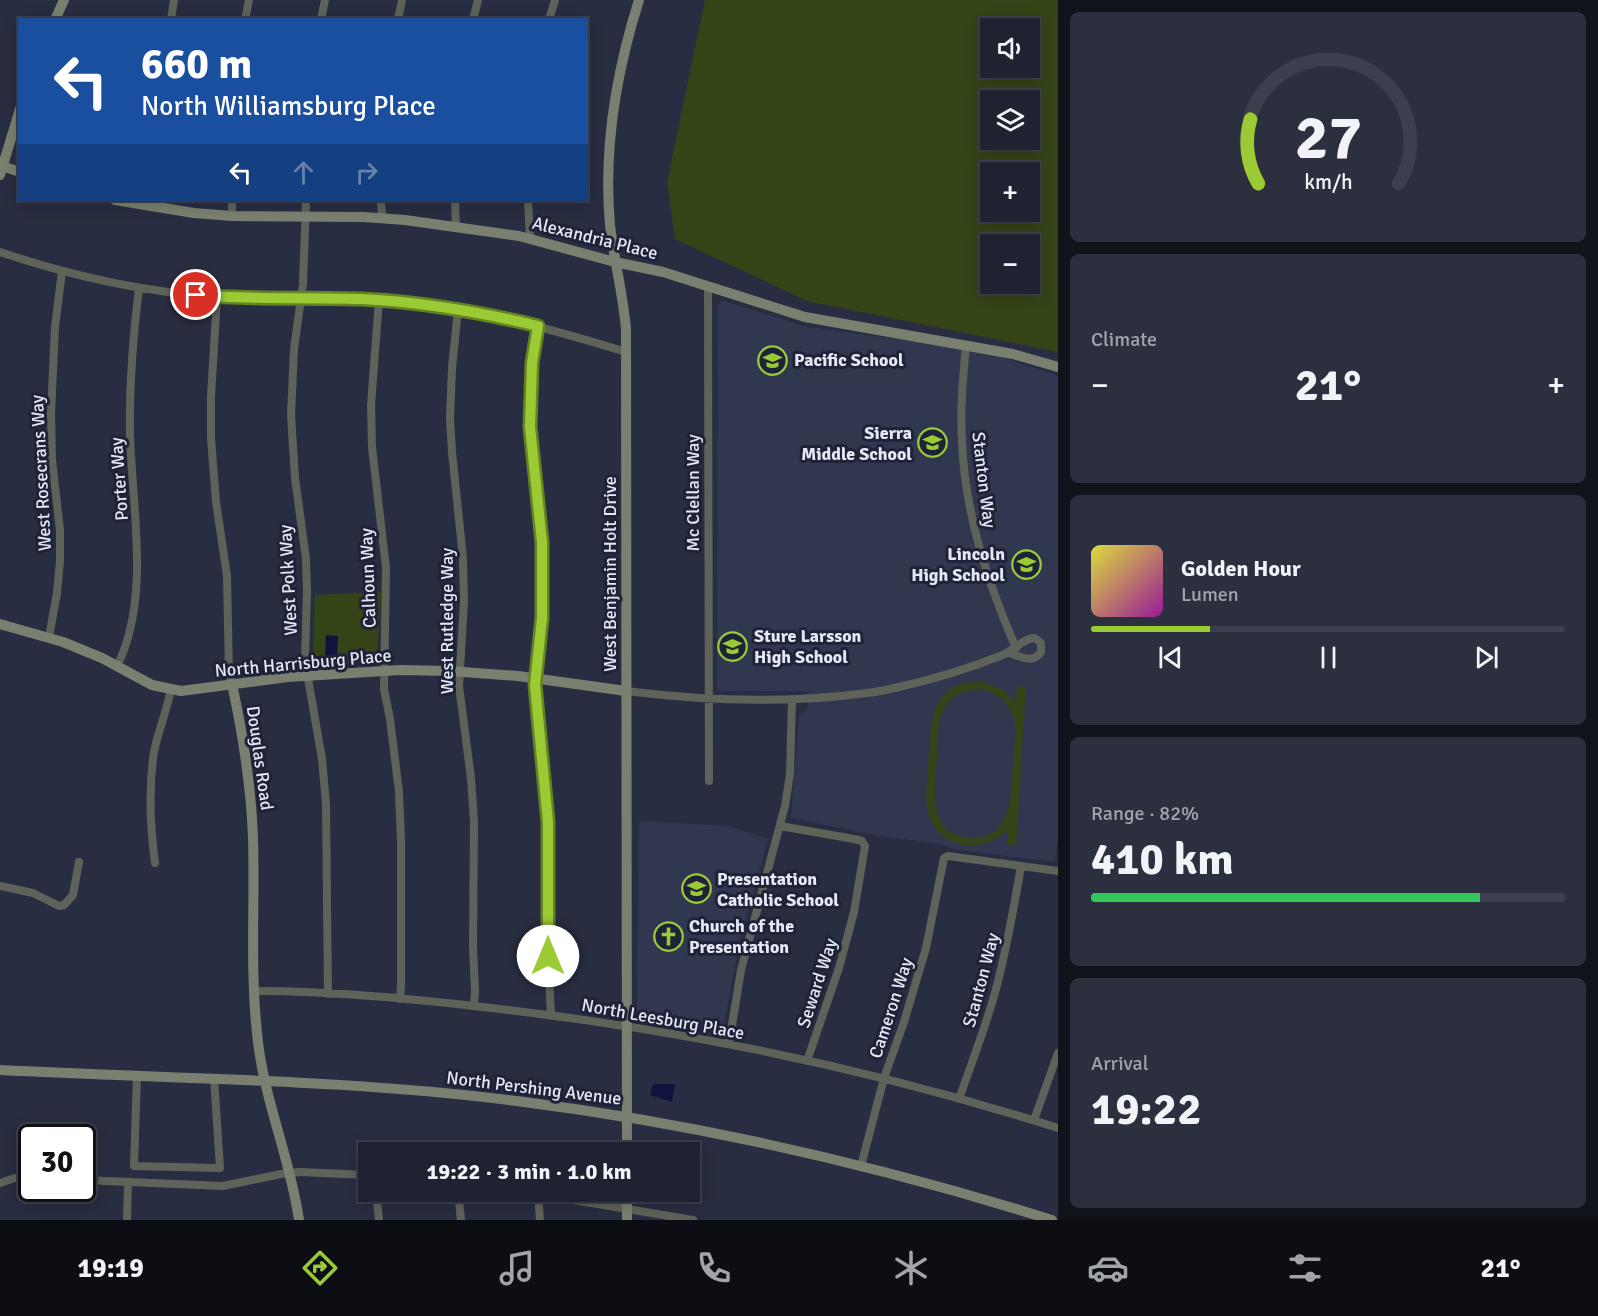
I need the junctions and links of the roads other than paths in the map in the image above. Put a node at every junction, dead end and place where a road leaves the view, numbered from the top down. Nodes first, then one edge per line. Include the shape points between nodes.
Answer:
1 (64, 0) edge
2 (174, 0) edge
3 (249, 0) edge
4 (326, 0) edge
5 (402, 0) edge
6 (478, 0) edge
7 (555, 0) edge
8 (639, 0) edge
9 (56, 18) edge
10 (171, 18) edge
11 (245, 18) edge
12 (322, 18) edge
13 (398, 18) edge
14 (474, 18) edge
15 (550, 18) edge
16 (18, 115) edge
17 (1, 169) edge
18 (18, 172) edge
19 (126, 201) edge
20 (232, 201) edge
21 (306, 201) edge
22 (381, 201) edge
23 (455, 201) edge
24 (528, 201) edge
25 (158, 204) edge
26 (232, 216) junction
27 (306, 216) junction
28 (382, 218) junction
29 (456, 226) junction
30 (530, 239) junction
31 (0, 252) edge
32 (615, 262) junction
33 (62, 271) junction
34 (708, 287) junction
35 (139, 288) junction
36 (217, 297) junction
37 (301, 298) junction
38 (379, 300) junction
39 (458, 309) junction
40 (538, 326) junction
41 (966, 346) junction
42 (626, 352) junction
43 (1058, 367) edge
44 (0, 624) edge
45 (49, 637) junction
46 (1013, 650) joint
47 (117, 666) junction
48 (384, 671) junction
49 (459, 672) junction
50 (307, 675) junction
51 (536, 678) junction
52 (232, 684) junction
53 (171, 689) junction
54 (626, 691) junction
55 (708, 699) junction
56 (792, 700) junction
57 (709, 782) dead end
58 (780, 826) junction
59 (79, 862) dead end
60 (155, 863) dead end
61 (1021, 866) junction
62 (1058, 871) edge
63 (0, 886) edge
64 (254, 991) junction
65 (328, 994) junction
66 (400, 999) junction
67 (474, 1006) junction
68 (551, 1015) junction
69 (626, 1026) junction
70 (729, 1044) junction
71 (1058, 1053) edge
72 (807, 1060) junction
73 (0, 1070) edge
74 (137, 1075) junction
75 (214, 1078) junction
76 (884, 1078) junction
77 (263, 1080) junction
78 (959, 1099) junction
79 (627, 1117) junction
80 (1034, 1120) junction
81 (1058, 1128) edge
82 (627, 1142) edge
83 (861, 1166) junction
84 (290, 1173) junction
85 (358, 1175) edge
86 (18, 1178) edge
87 (96, 1181) edge
88 (0, 1183) edge
89 (128, 1183) junction
90 (377, 1202) edge
91 (459, 1202) edge
92 (539, 1202) edge
93 (591, 1202) edge
94 (627, 1202) edge
95 (627, 1208) junction
96 (127, 1220) edge
97 (299, 1220) edge
98 (379, 1220) edge
99 (461, 1220) edge
100 (540, 1220) edge
101 (627, 1220) edge
102 (693, 1220) edge
103 (1052, 1220) edge

1 - 9 street
2 - 10 street
3 - 11 street
4 - 12 street
5 - 13 street
6 - 14 street
7 - 15 street
8 - 32 street, West Benjamin Holt Drive via 621,64 611,125 609,196
16 - 17 street
17 - 18 street
19 - 25 street, Alexandria Place
20 - 26 street
21 - 27 street, West Polk Way
22 - 28 street
23 - 29 street
24 - 30 street
25 - 26 street, Alexandria Place
26 - 27 street, Alexandria Place
27 - 28 street, Alexandria Place
27 - 37 street, West Polk Way
28 - 29 street, Alexandria Place
29 - 30 street, Alexandria Place
30 - 32 street, Alexandria Place
31 - 33 street
32 - 34 street, Alexandria Place
32 - 42 street, West Benjamin Holt Drive via 625,317
33 - 35 street
33 - 45 street, West Rosecrans Way via 51,414 60,561
34 - 41 street, Alexandria Place via 805,318
34 - 55 street, Mc Clellan Way
35 - 36 street
35 - 47 street, Porter Way via 130,400 136,577 124,653
36 - 37 street
36 - 52 street, Douglas Road via 211,438 227,576
37 - 38 street
37 - 50 street, West Polk Way via 291,415 306,559
38 - 39 street
38 - 48 street, Calhoun Way via 370,405 386,568
39 - 40 street
39 - 49 street, West Rutledge Way via 450,418 463,558
40 - 42 street
40 - 51 street via 530,405 543,582
41 - 43 street, Alexandria Place
41 - 46 street, Stanton Way via 961,426 966,487 983,565
42 - 54 street, West Benjamin Holt Drive
44 - 45 street, North Harrisburg Place
45 - 47 street, North Harrisburg Place
46 - 56 street, North Harrisburg Place via 978,665 889,690
47 - 53 street, North Harrisburg Place via 152,685
48 - 49 street, North Harrisburg Place
48 - 50 street, North Harrisburg Place
48 - 66 street, Calhoun Way via 401,831
49 - 51 street, North Harrisburg Place
49 - 67 street, West Rutledge Way via 474,822
50 - 52 street, North Harrisburg Place
50 - 65 street, West Polk Way via 326,804
51 - 54 street, North Harrisburg Place
51 - 68 street via 548,822
52 - 53 street, North Harrisburg Place
52 - 64 street, Douglas Road via 250,794
53 - 60 street via 154,751 150,783
54 - 55 street, North Harrisburg Place
54 - 69 street, West Benjamin Holt Drive
55 - 56 street, North Harrisburg Place
55 - 57 street, Mc Clellan Way
56 - 58 street via 790,774
58 - 70 street via 752,922
58 - 72 street, Seward Way via 854,839 863,843 865,850 839,968
59 - 63 street via 73,895 64,905
61 - 62 street
61 - 76 street, Cameron Way via 944,858 926,948
61 - 78 street, Stanton Way via 996,989
64 - 65 street, North Leesburg Place
64 - 77 street, Douglas Road
65 - 66 street, North Leesburg Place
66 - 67 street, North Leesburg Place
67 - 68 street, North Leesburg Place
68 - 69 street, North Leesburg Place
69 - 70 street, North Leesburg Place
69 - 79 street, West Benjamin Holt Drive
70 - 72 street, North Leesburg Place
71 - 80 street
72 - 76 street, North Leesburg Place
73 - 74 street, North Pershing Avenue
74 - 75 street, North Pershing Avenue
74 - 75 street via 134,1166 220,1168
75 - 77 street, North Pershing Avenue
76 - 78 street, North Leesburg Place
76 - 83 street, Cameron Way
77 - 79 street, North Pershing Avenue via 431,1092
77 - 84 street, Douglas Road
78 - 80 street, North Leesburg Place
79 - 82 street, West Benjamin Holt Drive
79 - 83 street, North Pershing Avenue via 766,1143
80 - 81 street, North Leesburg Place
83 - 103 street, North Pershing Avenue
84 - 85 street
84 - 89 street via 231,1185
84 - 97 street, Douglas Road
86 - 88 street
87 - 89 street
89 - 96 street
90 - 98 street
91 - 99 street
92 - 100 street
93 - 95 street
94 - 95 street
95 - 101 street
95 - 102 street

